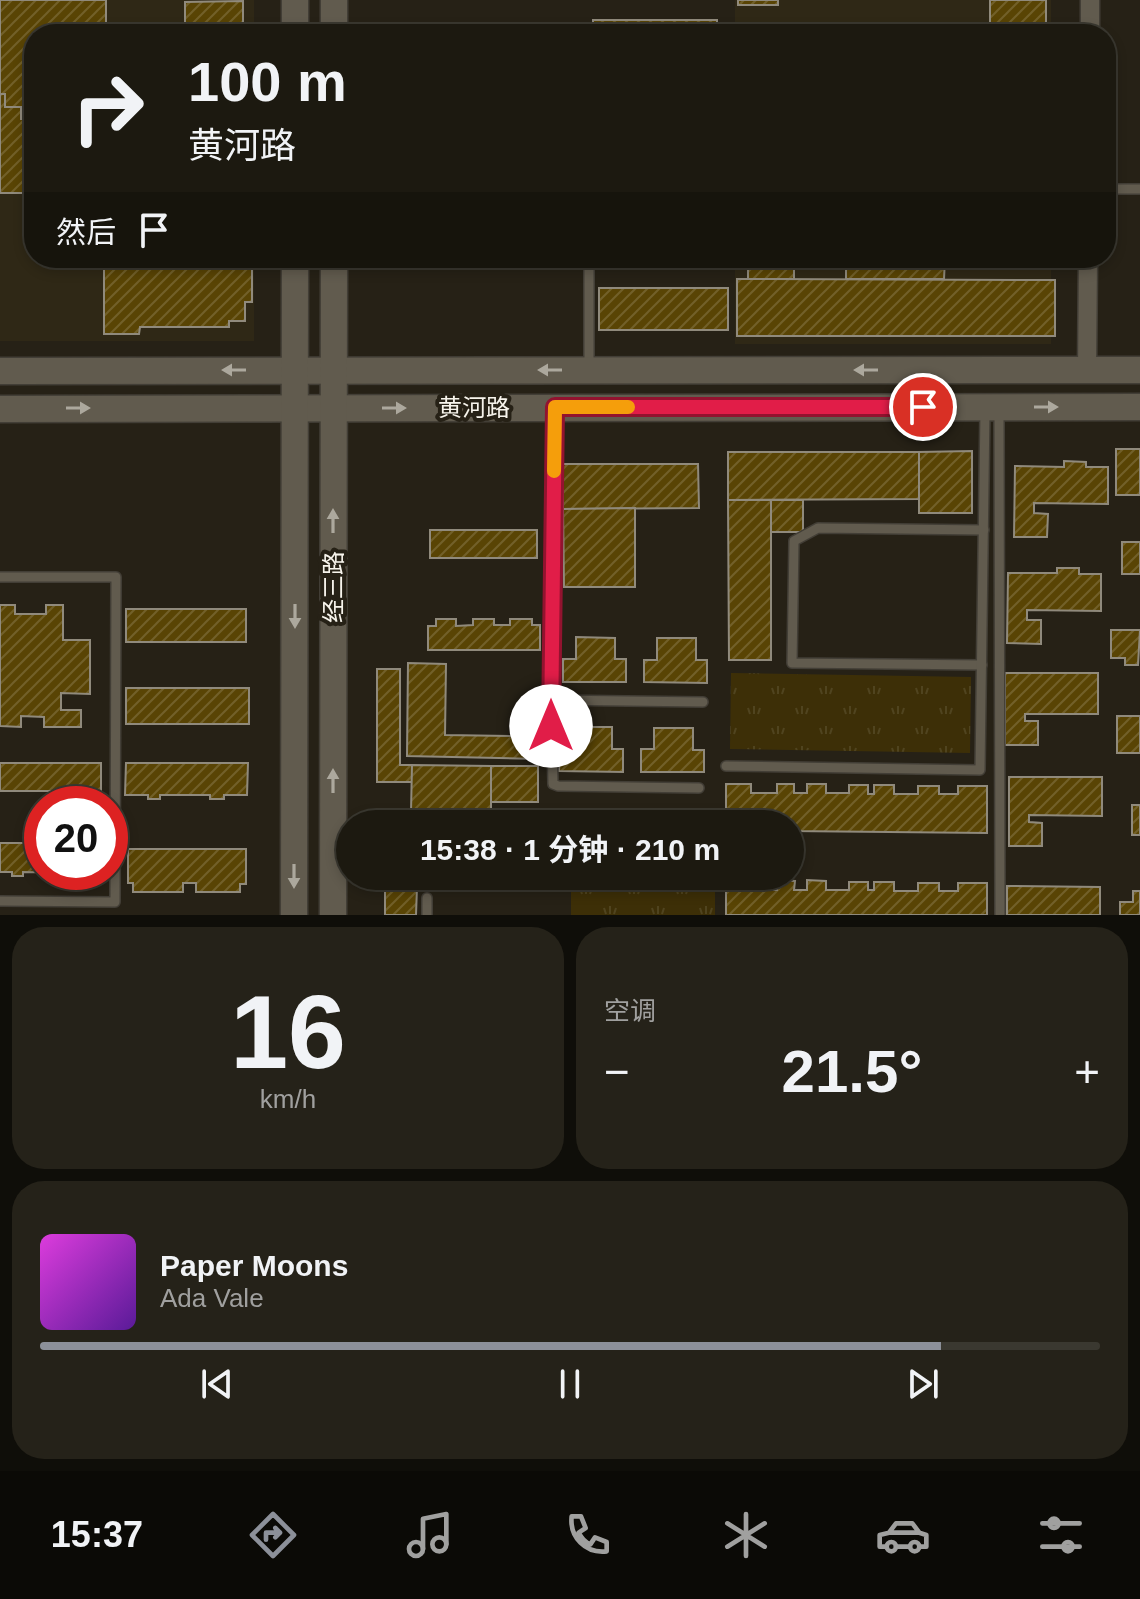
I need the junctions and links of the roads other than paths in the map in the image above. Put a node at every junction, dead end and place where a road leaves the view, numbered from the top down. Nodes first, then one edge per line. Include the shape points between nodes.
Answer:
1 (295, 0) edge
2 (334, 0) edge
3 (1090, 0) edge
4 (295, 24) edge
5 (334, 24) edge
6 (1090, 24) edge
7 (1116, 189) edge
8 (1140, 189) edge
9 (295, 268) edge
10 (334, 268) edge
11 (589, 268) edge
12 (1088, 268) edge
13 (295, 370) junction
14 (333, 370) junction
15 (589, 370) junction
16 (1087, 370) junction
17 (1140, 370) edge
18 (0, 371) edge
19 (555, 407) junction
20 (992, 407) junction
21 (1140, 407) edge
22 (295, 408) junction
23 (333, 408) junction
24 (0, 409) edge
25 (984, 530) junction
26 (0, 577) edge
27 (982, 665) junction
28 (551, 700) junction
29 (703, 702) dead end
30 (726, 766) dead end
31 (699, 788) dead end
32 (427, 898) dead end
33 (0, 901) edge
34 (294, 915) edge
35 (333, 915) edge
36 (427, 915) edge
37 (1000, 915) edge

1 - 4 main road
2 - 5 main road
3 - 6 street
7 - 8 lane
9 - 13 main road, 经三路
10 - 14 main road, 经三路
11 - 15 lane
12 - 16 street
13 - 14 main road, 黄河路
13 -> 18 main road, 黄河路
13 - 22 main road, 经三路
15 -> 14 main road, 黄河路
14 - 23 main road, 经三路
16 -> 15 main road, 黄河路
16 - 17 main road, 黄河路
19 - 20 main road, 黄河路
23 -> 19 main road, 黄河路
19 - 28 lane
20 -> 21 main road, 黄河路
20 - 25 lane
20 - 37 lane
22 - 23 main road, 黄河路
24 -> 22 main road, 黄河路
22 -> 34 main road, 经三路
35 -> 23 main road, 经三路
25 - 27 lane
25 - 27 lane via 818,528 794,541 792,663
26 - 33 lane via 116,577 116,592 115,902
27 - 30 lane via 980,770
28 - 29 lane
28 - 31 lane via 553,784
32 - 36 lane

